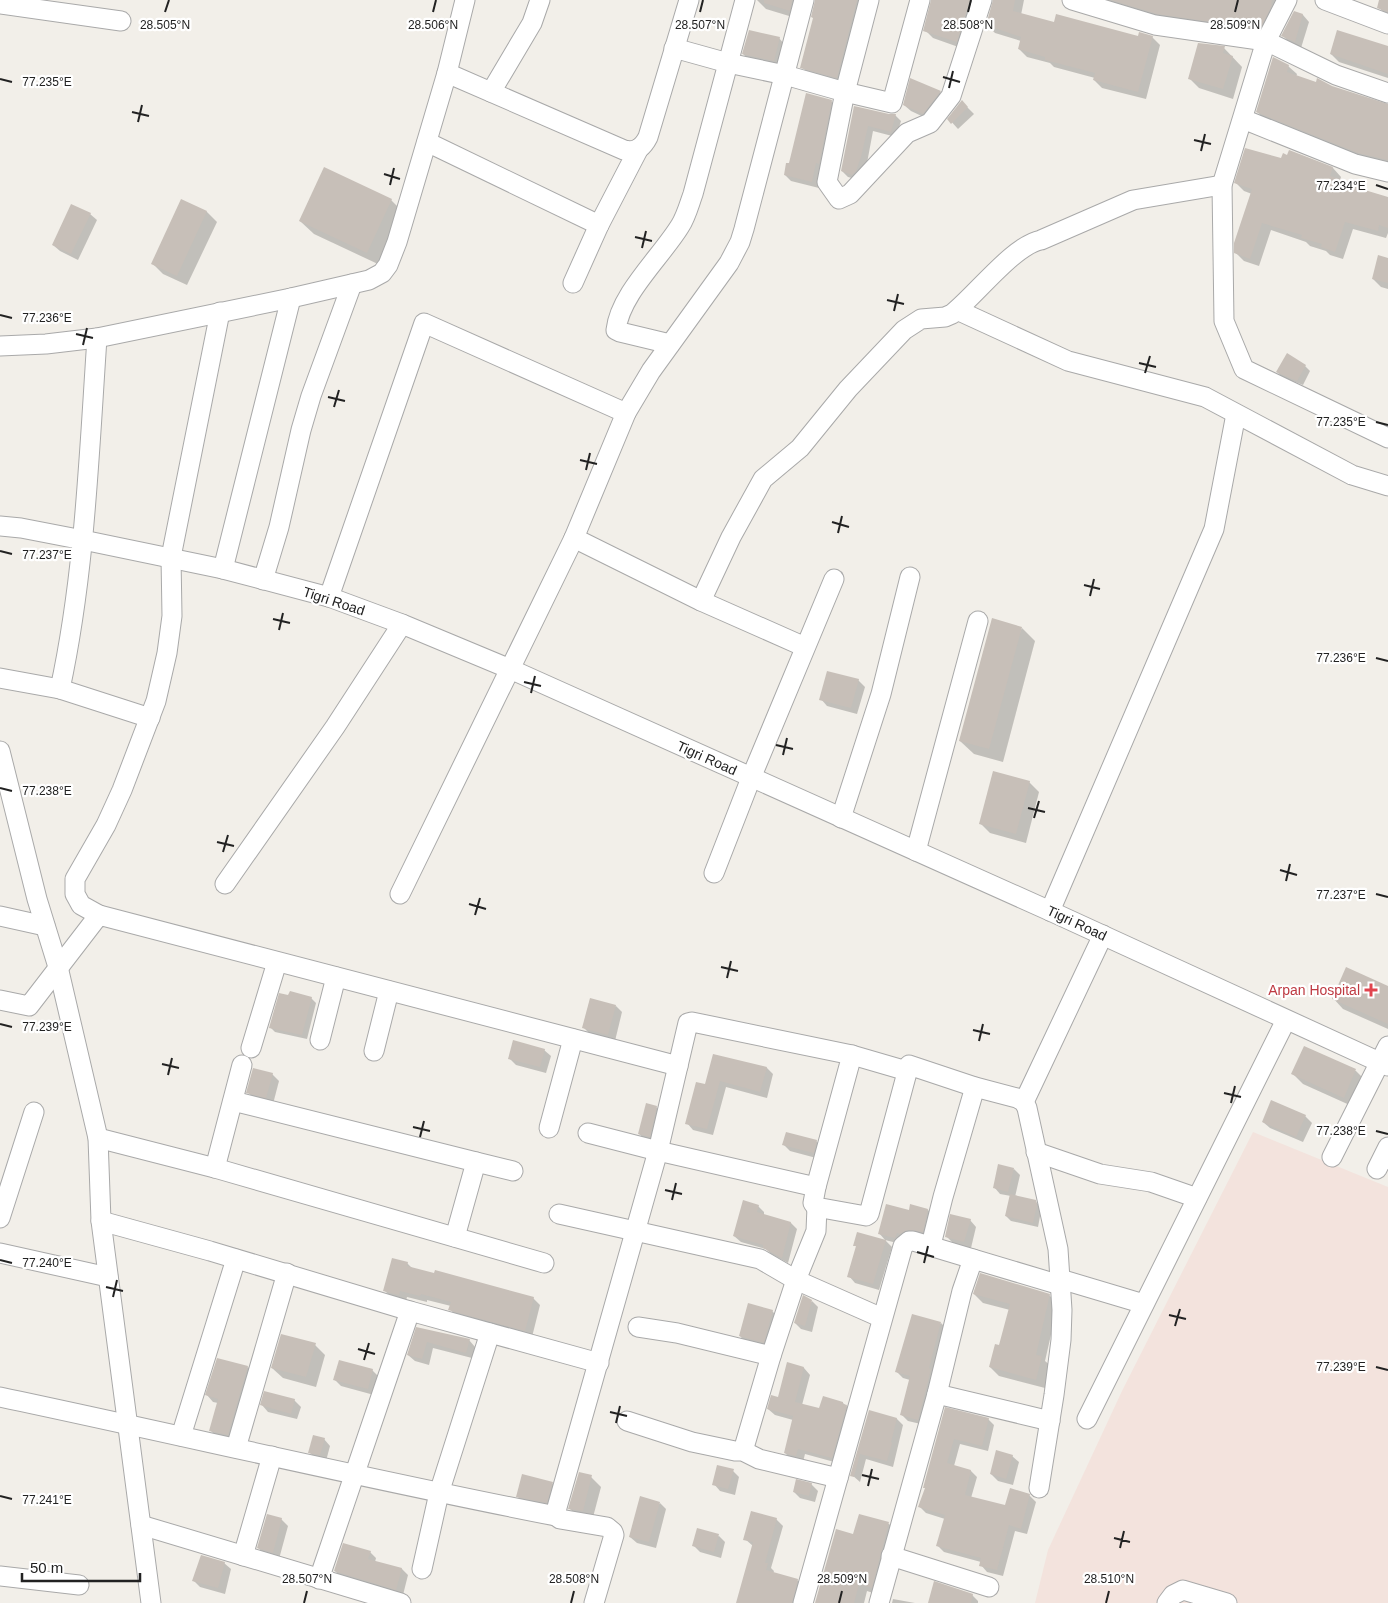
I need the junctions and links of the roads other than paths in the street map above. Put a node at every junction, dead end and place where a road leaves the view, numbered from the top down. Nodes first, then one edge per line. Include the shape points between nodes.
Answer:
1 (465, 0) edge
2 (540, 0) edge
3 (689, 0) edge
4 (745, 0) edge
5 (804, 0) edge
6 (869, 0) edge
7 (920, 0) edge
8 (982, 0) edge
9 (1072, 0) edge
10 (1287, 0) edge
11 (1325, 0) edge
12 (0, 4) edge
13 (1356, 6) edge
14 (121, 21) dead end
15 (1388, 24) edge
16 (1266, 42) junction
17 (674, 48) junction
18 (728, 63) junction
19 (447, 73) junction
20 (785, 75) junction
21 (491, 92) junction
22 (845, 92) junction
23 (1388, 93) edge
24 (1243, 119) junction
25 (427, 142) junction
26 (640, 148) junction
27 (1388, 172) edge
28 (1222, 186) junction
29 (599, 225) junction
30 (573, 283) dead end
31 (352, 284) junction
32 (291, 298) junction
33 (957, 310) junction
34 (220, 312) junction
35 (97, 338) junction
36 (670, 344) junction
37 (0, 346) edge
38 (626, 413) junction
39 (1236, 414) junction
40 (1388, 438) edge
41 (1388, 486) edge
42 (0, 526) edge
43 (574, 538) junction
44 (83, 540) junction
45 (171, 558) junction
46 (223, 569) junction
47 (910, 578) dead end
48 (834, 579) dead end
49 (263, 580) junction
50 (329, 597) junction
51 (700, 601) junction
52 (978, 621) dead end
53 (402, 624) junction
54 (805, 647) junction
55 (510, 669) junction
56 (0, 678) edge
57 (60, 689) junction
58 (150, 718) junction
59 (0, 752) edge
60 (750, 778) junction
61 (841, 818) junction
62 (916, 851) junction
63 (714, 873) dead end
64 (225, 884) dead end
65 (400, 894) dead end
66 (1050, 910) junction
67 (99, 915) junction
68 (0, 916) edge
69 (45, 926) junction
70 (1104, 935) junction
71 (277, 962) junction
72 (58, 967) junction
73 (336, 977) junction
74 (389, 991) junction
75 (0, 1000) edge
76 (1286, 1020) junction
77 (573, 1038) junction
78 (320, 1040) dead end
79 (251, 1048) dead end
80 (374, 1051) dead end
81 (852, 1055) junction
82 (1385, 1058) edge
83 (242, 1065) dead end
84 (678, 1066) junction
85 (907, 1071) junction
86 (975, 1087) junction
87 (233, 1101) junction
88 (1024, 1102) junction
89 (34, 1112) dead end
90 (549, 1128) dead end
91 (588, 1132) dead end
92 (98, 1138) junction
93 (1388, 1147) edge
94 (658, 1151) junction
95 (1036, 1152) junction
96 (1332, 1157) dead end
97 (476, 1162) junction
98 (215, 1168) junction
99 (1377, 1169) dead end
100 (513, 1171) dead end
101 (816, 1187) junction
102 (1197, 1198) junction
103 (817, 1207) junction
104 (559, 1214) dead end
105 (0, 1218) edge
106 (101, 1221) junction
107 (636, 1231) junction
108 (454, 1237) junction
109 (931, 1245) junction
110 (0, 1253) edge
111 (236, 1259) junction
112 (973, 1259) junction
113 (544, 1263) dead end
114 (287, 1274) junction
115 (108, 1277) junction
116 (796, 1280) junction
117 (1060, 1282) junction
118 (1144, 1304) junction
119 (410, 1311) junction
120 (882, 1318) junction
121 (638, 1327) dead end
122 (490, 1333) junction
123 (771, 1356) junction
124 (599, 1363) junction
125 (937, 1394) junction
126 (0, 1396) edge
127 (1087, 1419) dead end
128 (627, 1421) dead end
129 (1050, 1421) junction
130 (127, 1423) junction
131 (182, 1436) junction
132 (236, 1448) junction
133 (743, 1451) junction
134 (272, 1456) junction
135 (355, 1474) junction
136 (838, 1478) junction
137 (1039, 1488) dead end
138 (439, 1494) junction
139 (556, 1516) junction
140 (140, 1525) junction
141 (243, 1556) junction
142 (891, 1556) junction
143 (422, 1569) dead end
144 (0, 1576) edge
145 (319, 1579) junction
146 (79, 1585) dead end
147 (989, 1586) dead end
148 (599, 1602) edge
149 (152, 1603) edge
150 (400, 1603) edge
151 (803, 1603) edge
152 (879, 1603) edge
153 (1167, 1603) edge
154 (1227, 1603) edge

1 - 19 street
2 - 21 street via 532,23
3 - 17 street
4 - 18 street
5 - 20 street
6 - 22 street
7 - 22 street via 892,103
8 - 22 street via 952,96 930,123 907,133 850,194 839,199 827,182
9 - 16 street via 1155,25
10 - 16 street
11 - 13 street
12 - 14 street
13 - 15 street
16 - 23 street via 1336,75
16 - 24 street
17 - 18 street
17 - 26 street via 648,137
18 - 20 street
18 - 36 street via 693,194 681,225 632,291 616,323 616,330 620,332
19 - 21 street
19 - 25 street
20 - 22 street
20 - 36 street via 740,242 729,263
21 - 26 street via 629,152
24 - 27 street via 1355,164
24 - 28 street
25 - 29 street
25 - 31 street via 388,265 377,277
26 - 29 street
28 - 33 street via 1133,200 1032,242 1018,251
28 - 40 street via 1224,321 1244,369
29 - 30 street
31 - 32 street
31 - 49 street via 311,396 280,527
32 - 34 street
32 - 46 street
33 - 39 street via 1068,362 1205,397
33 - 51 street via 945,317 922,319 904,330 848,389 800,448 764,479
34 - 35 street
34 - 45 street
35 - 37 street
35 - 44 street
36 - 38 street
38 - 43 street
38 - 50 street via 424,323
39 - 41 street via 1352,476
39 - 66 street via 1214,529
42 - 44 street, Tigri Road
43 - 51 street
43 - 55 street
44 - 45 street, Tigri Road
44 - 57 street via 73,623
45 - 46 street, Tigri Road
45 - 58 street via 171,628
46 - 49 street, Tigri Road
47 - 61 street via 880,694
48 - 54 street
49 - 50 street, Tigri Road
50 - 53 street, Tigri Road
51 - 54 street
52 - 62 street
53 - 55 street, Tigri Road
53 - 64 street via 335,727
54 - 60 street
55 - 60 street, Tigri Road
55 - 65 street
56 - 57 street
57 - 58 street
58 - 67 street via 106,825 75,879 75,894 81,905
59 - 69 street
60 - 61 street, Tigri Road
60 - 63 street
61 - 62 street, Tigri Road
62 - 66 street, Tigri Road
66 - 70 street, Tigri Road
67 - 71 street
67 - 72 street
68 - 69 street
69 - 72 street
70 - 76 street, Tigri Road
70 - 88 street
71 - 73 street
71 - 79 street
72 - 75 street via 29,1006
72 - 92 street
73 - 74 street
73 - 78 street
74 - 77 street
74 - 80 street
76 - 82 street, Tigri Road
76 - 102 street
77 - 84 street
77 - 90 street
81 - 84 street via 692,1022 688,1024
81 - 85 street
81 - 101 street
82 - 96 street
83 - 87 street
84 - 94 street
85 - 86 street via 909,1065
85 - 103 street via 869,1214
86 - 88 street
86 - 109 street
87 - 97 street
87 - 98 street
88 - 95 street
89 - 105 street
91 - 94 street
92 - 98 street
92 - 106 street
93 - 99 street
94 - 101 street
94 - 107 street
95 - 102 street via 1100,1174 1151,1182
95 - 117 street via 1058,1249
97 - 100 street
97 - 108 street
98 - 108 street
101 - 103 street via 813,1202
102 - 118 street
103 - 116 street via 816,1231
104 - 107 street
106 - 111 street
106 - 115 street
107 - 116 street via 760,1259
107 - 124 street
108 - 113 street
109 - 112 street
109 - 120 street via 909,1241 904,1246
110 - 115 street
111 - 114 street
111 - 131 street
112 - 117 street
112 - 125 street
114 - 119 street
114 - 132 street
115 - 130 street
116 - 120 street
116 - 123 street
117 - 118 street
117 - 129 street via 1060,1340
118 - 127 street
119 - 122 street
119 - 135 street
120 - 136 street
121 - 123 street
122 - 124 street
122 - 138 street
123 - 133 street
124 - 139 street
125 - 129 street
125 - 142 street
126 - 130 street
128 - 133 street via 692,1442
129 - 137 street
130 - 131 street
130 - 140 street
131 - 132 street
132 - 134 street
133 - 136 street via 759,1459
134 - 135 street
134 - 141 street
135 - 138 street
135 - 145 street
136 - 151 street
138 - 139 street
138 - 143 street
139 - 148 street via 612,1530 614,1535
140 - 141 street
140 - 149 street
141 - 145 street
142 - 147 street
142 - 152 street
144 - 146 street
145 - 150 street
153 - 154 street via 1183,1590

